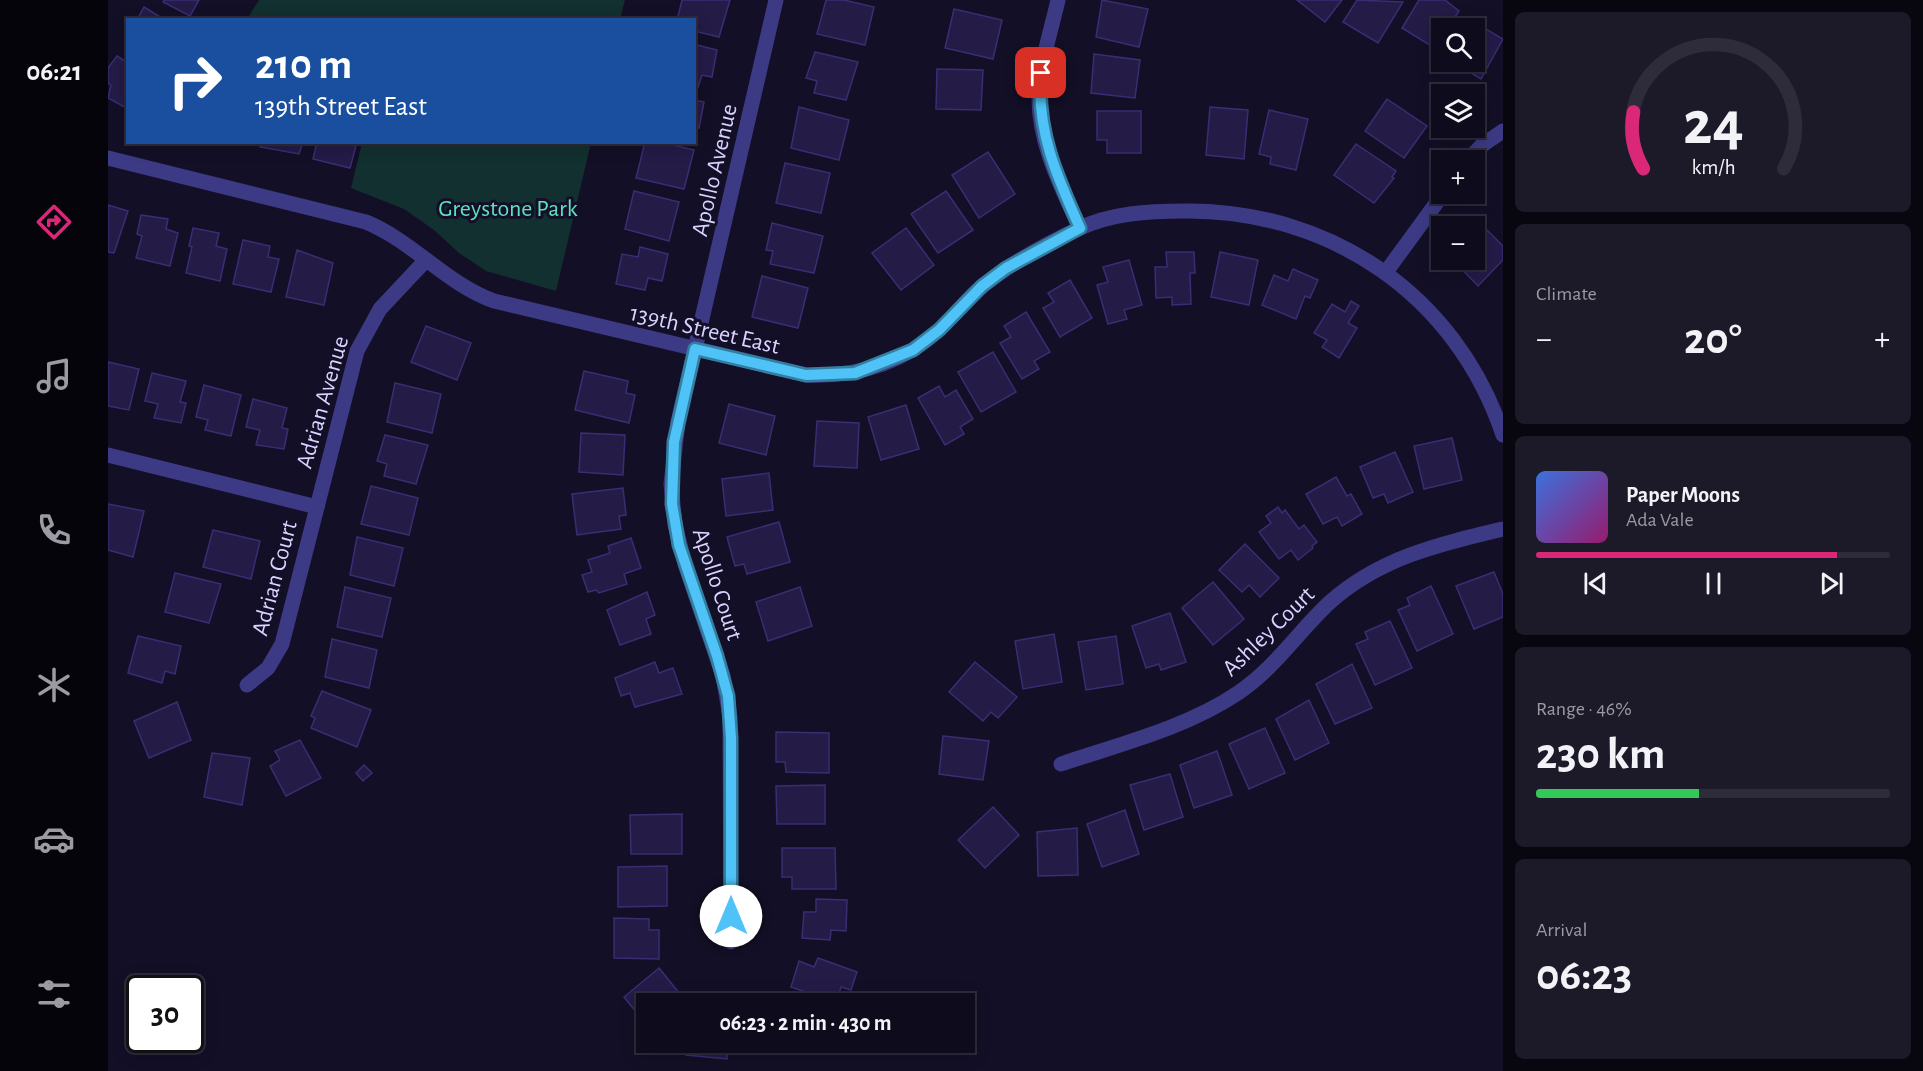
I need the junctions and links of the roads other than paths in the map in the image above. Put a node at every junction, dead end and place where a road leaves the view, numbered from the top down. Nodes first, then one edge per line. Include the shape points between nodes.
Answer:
1 (776, 0) edge
2 (1058, 0) edge
3 (1503, 131) edge
4 (1477, 150) edge
5 (108, 158) edge
6 (1436, 204) edge
7 (1080, 228) junction
8 (426, 260) junction
9 (1386, 272) junction
10 (695, 349) junction
11 (1503, 435) edge
12 (108, 455) edge
13 (317, 507) junction
14 (1503, 529) edge
15 (247, 685) dead end
16 (1061, 764) dead end
17 (731, 942) dead end

1 - 10 street, Apollo Avenue
2 - 7 street via 1041,73 1041,123 1049,154
3 - 4 street
5 - 8 street, 139th Street East via 366,222 398,238
6 - 9 street
7 - 9 street, 139th Street East via 1150,211 1234,213 1304,229
7 - 10 street, 139th Street East via 1006,268 913,350 855,373 806,375
8 - 10 street, 139th Street East via 459,286 494,301
8 - 13 street, Adrian Avenue via 380,309 363,336
9 - 11 street, 139th Street East via 1426,308 1458,345 1484,388
10 - 17 street, Apollo Court via 674,442 672,504 679,545 728,696
12 - 13 street
13 - 15 street, Adrian Court via 282,644 268,668
14 - 16 street, Ashley Court via 1422,549 1382,566 1328,604 1271,667 1238,693 1181,722

